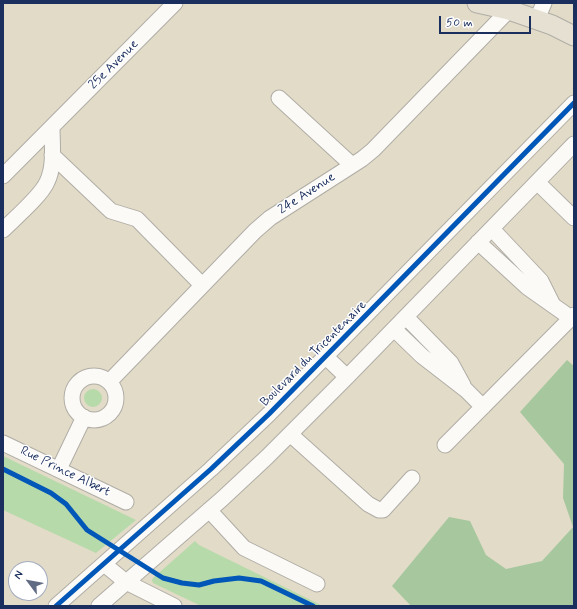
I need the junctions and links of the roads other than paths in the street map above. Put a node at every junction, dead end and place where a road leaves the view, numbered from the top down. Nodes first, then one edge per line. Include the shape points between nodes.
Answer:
1 (175, 3) edge
2 (477, 3) edge
3 (509, 10) junction
4 (540, 11) edge
5 (574, 36) edge
6 (279, 98) dead end
7 (574, 103) edge
8 (52, 126) junction
9 (574, 144) edge
10 (52, 155) junction
11 (352, 165) junction
12 (5, 171) edge
13 (537, 182) junction
14 (574, 218) edge
15 (492, 229) junction
16 (3, 230) edge
17 (478, 242) junction
18 (202, 285) junction
19 (554, 306) junction
20 (572, 316) edge
21 (406, 317) junction
22 (394, 329) junction
23 (326, 357) junction
24 (347, 377) junction
25 (109, 382) junction
26 (466, 390) junction
27 (483, 407) junction
28 (84, 417) junction
29 (290, 434) junction
30 (3, 443) edge
31 (445, 445) dead end
32 (59, 469) junction
33 (412, 478) dead end
34 (126, 502) dead end
35 (209, 510) junction
36 (104, 564) junction
37 (126, 582) junction
38 (317, 584) dead end
39 (56, 606) edge
40 (99, 606) edge
41 (174, 606) edge

1 - 8 street, 25e Avenue
2 - 3 main road
3 - 4 main road
3 - 11 street, 24e Avenue via 373,150
4 - 5 main road via 552,25
6 - 11 street
7 - 23 street, Boulevard du Tricentenaire
8 - 10 street
8 - 12 street, 25e Avenue
9 - 13 street
10 - 16 street via 48,182
10 - 18 street via 111,211 137,219
11 - 18 street, 24e Avenue via 270,218
13 - 14 street
13 - 15 street
15 - 17 street
15 - 19 street via 540,281
17 - 19 street via 527,287
17 - 21 street
18 - 25 street, 24e Avenue
19 - 20 street
20 - 27 street
21 - 22 street
21 - 26 street via 451,363
22 - 24 street
22 - 26 street via 422,356
23 - 24 street
23 - 36 street, Boulevard du Tricentenaire via 231,451
24 - 29 street
25 - 28 street via 115,394 115,401 109,413 97,419
25 - 28 street via 103,378 88,376 76,385 72,399 74,407
26 - 27 street
27 - 31 street
28 - 32 street
29 - 33 street via 368,504 379,510 383,510
29 - 35 street
30 - 32 street, Rue Prince Albert
32 - 34 street, Rue Prince Albert
35 - 37 street
35 - 38 street via 244,548
36 - 37 street
36 - 39 street, Boulevard du Tricentenaire
37 - 40 street
37 - 41 street

